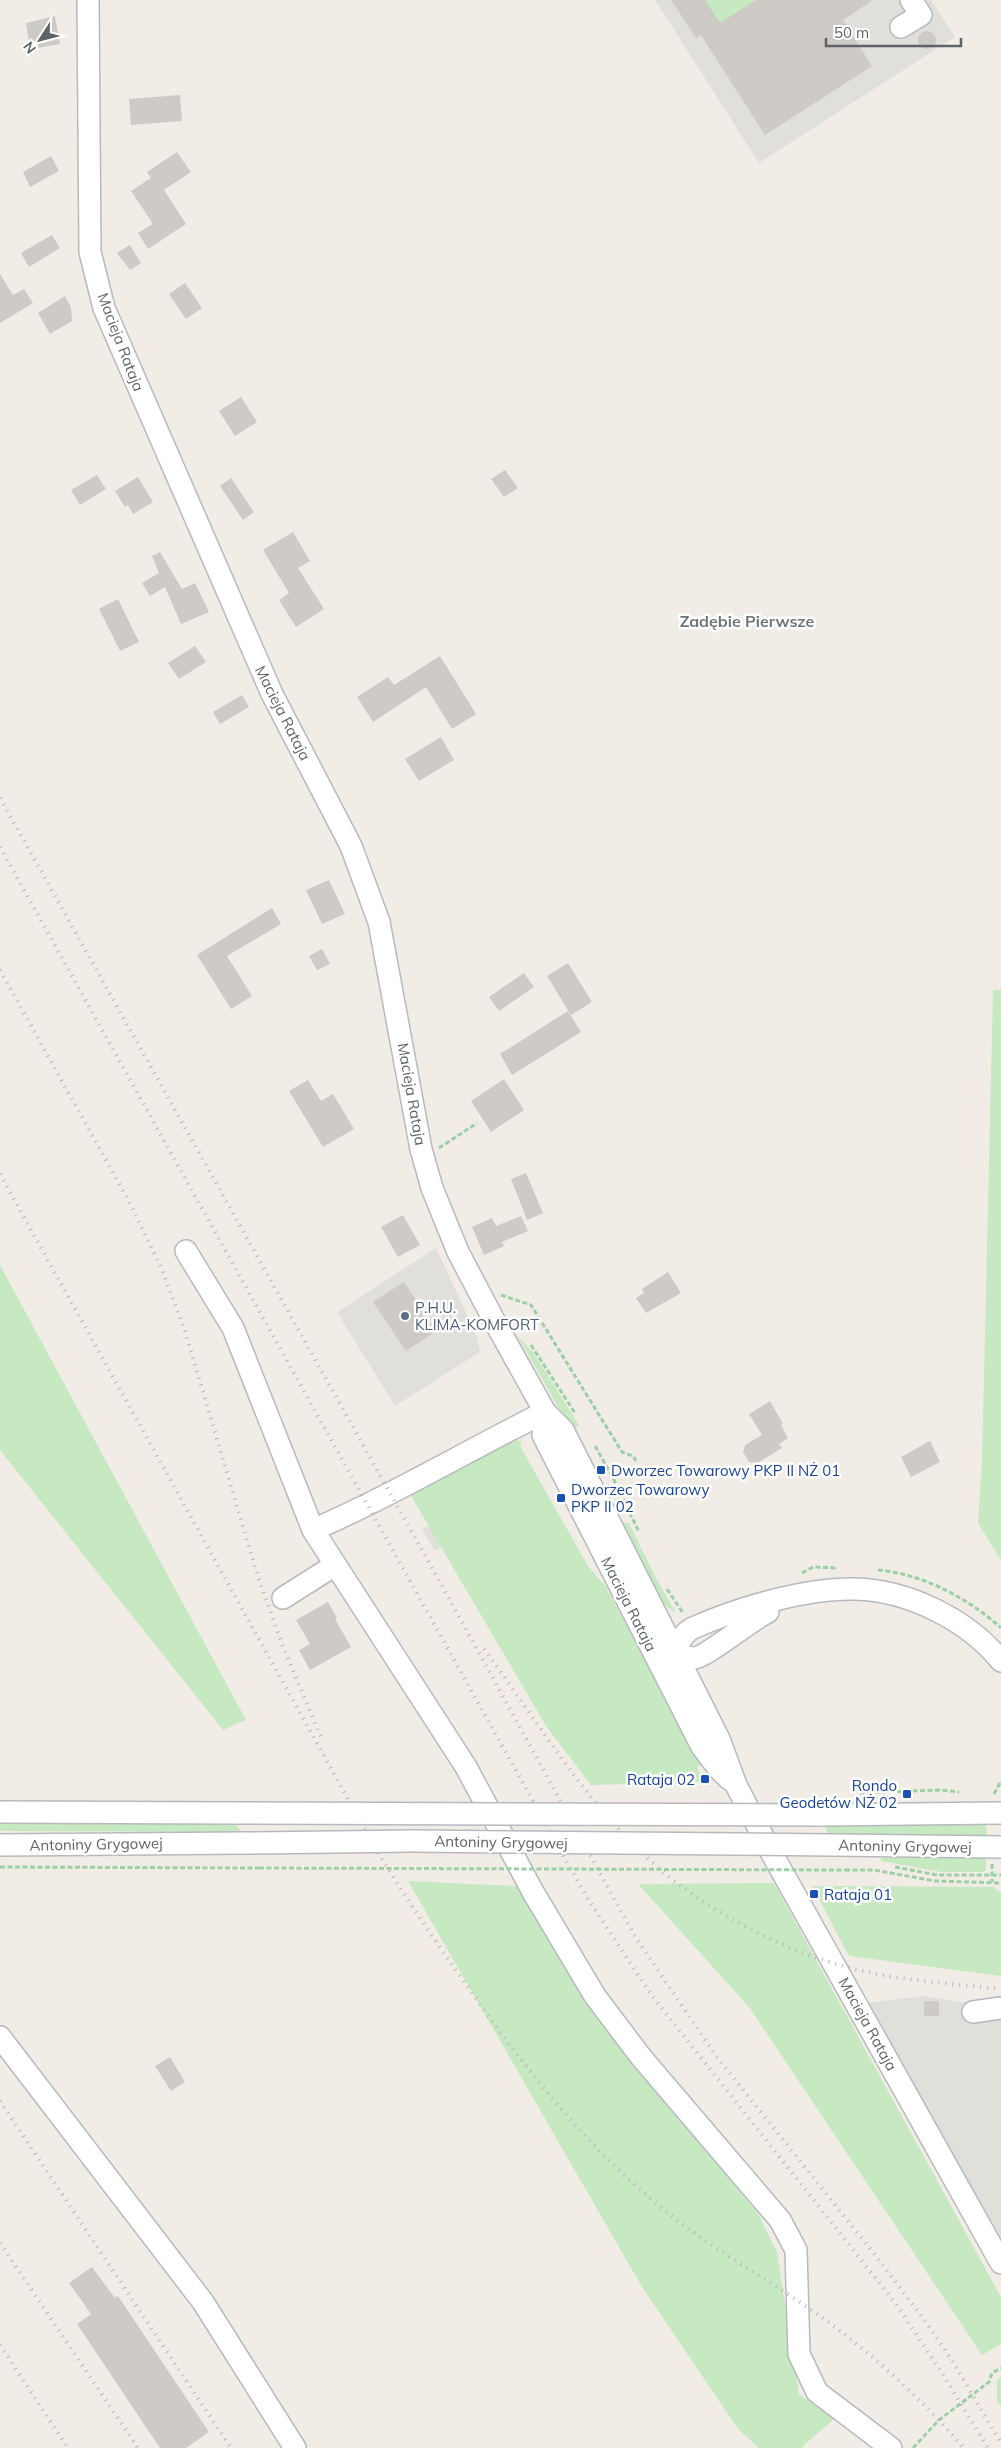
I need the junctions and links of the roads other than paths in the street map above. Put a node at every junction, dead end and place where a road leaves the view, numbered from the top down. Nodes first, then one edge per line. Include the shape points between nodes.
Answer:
1 (88, 0) edge
2 (911, 0) edge
3 (901, 27) dead end
4 (186, 1251) dead end
5 (545, 1412) junction
6 (313, 1530) junction
7 (335, 1565) junction
8 (806, 1594) junction
9 (282, 1598) dead end
10 (667, 1658) junction
11 (1001, 1661) edge
12 (996, 1805) edge
13 (0, 1812) edge
14 (0, 1845) edge
15 (1001, 1847) edge
16 (1001, 2008) edge
17 (973, 2012) dead end
18 (0, 2036) edge
19 (1001, 2263) edge
20 (295, 2448) edge
21 (891, 2448) edge

1 - 5 street, Macieja Rataja via 90,252 104,308 272,694 351,846 379,922 432,1188 458,1252
2 - 3 street via 921,15
4 - 6 street via 233,1328
5 - 6 street via 368,1506
5 - 10 street, Macieja Rataja via 563,1430
6 - 7 street
7 - 9 street
7 - 21 street via 466,1768 533,1892 595,1996 641,2057 780,2220 796,2250 799,2354 817,2392
8 - 10 street via 756,1617 705,1654 695,1658
8 - 10 street via 752,1606 691,1629
8 - 11 street via 856,1589 906,1599 945,1613 972,1632
10 - 19 street, Macieja Rataja via 719,1739 736,1785
12 - 13 street, Antoniny Grygowej, bridge via 818,1815
14 - 15 street, Antoniny Grygowej, bridge via 412,1841
16 - 17 street
18 - 20 street via 203,2302

